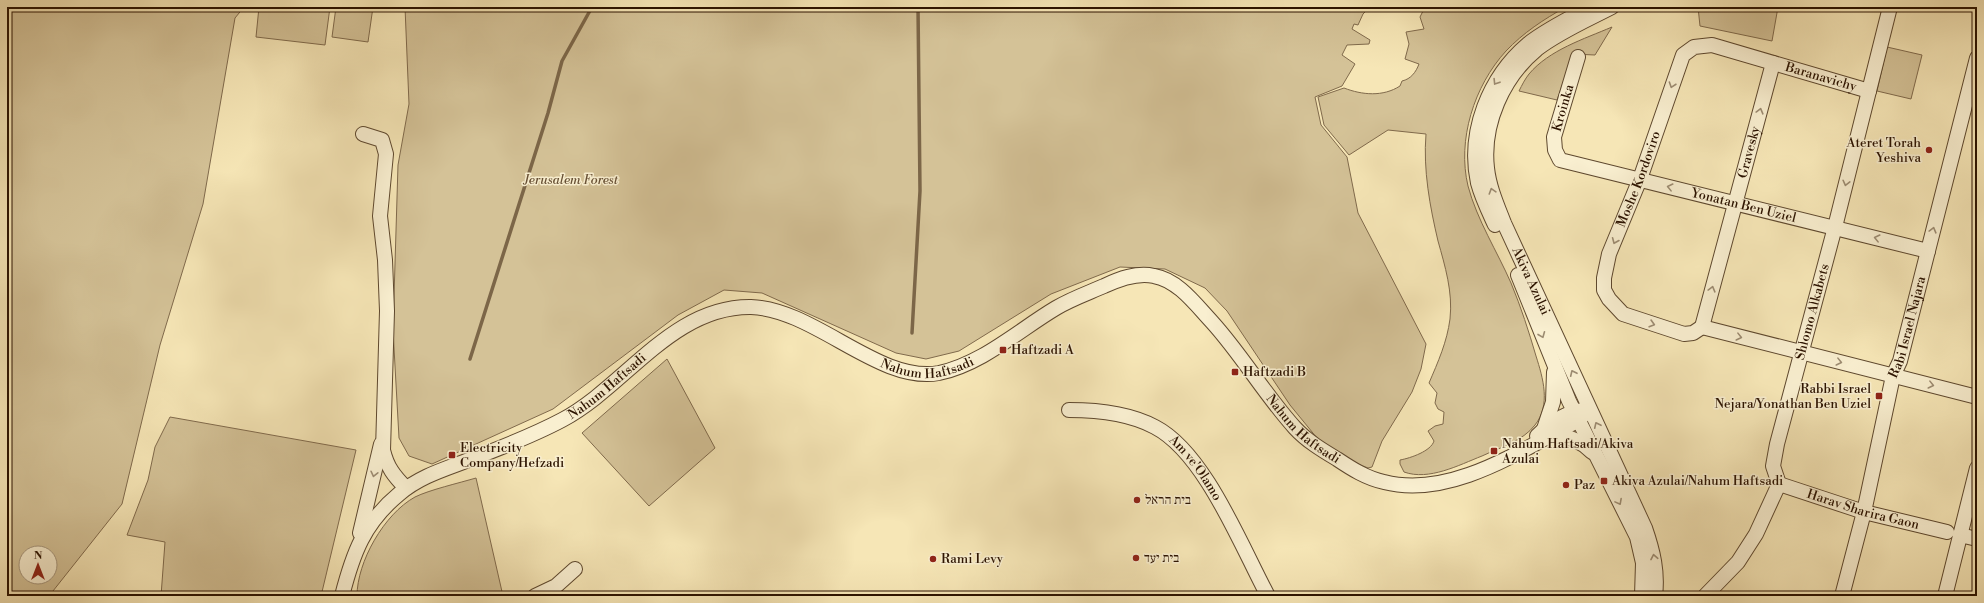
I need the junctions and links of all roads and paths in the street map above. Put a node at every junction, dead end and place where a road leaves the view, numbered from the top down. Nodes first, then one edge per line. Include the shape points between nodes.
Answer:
1 (1591, 7) edge
2 (1612, 7) edge
3 (1890, 7) edge
4 (1578, 57) dead end
5 (1977, 58) edge
6 (1773, 63) junction
7 (1869, 91) junction
8 (363, 134) dead end
9 (1560, 160) joint
10 (1640, 179) junction
11 (1735, 203) junction
12 (1834, 227) junction
13 (1928, 251) junction
14 (1702, 327) junction
15 (1801, 353) junction
16 (1554, 364) junction
17 (1893, 376) junction
18 (1977, 397) edge
19 (1589, 409) junction
20 (1069, 410) dead end
21 (1576, 415) junction
22 (1545, 433) junction
23 (383, 436) junction
24 (1595, 454) junction
25 (1977, 468) edge
26 (1779, 484) junction
27 (406, 488) junction
28 (1864, 512) junction
29 (1954, 534) junction
30 (1977, 538) edge
31 (357, 548) junction
32 (576, 569) dead end
33 (342, 596) edge
34 (535, 596) edge
35 (1268, 596) edge
36 (1642, 596) edge
37 (1655, 596) edge
38 (1705, 596) edge
39 (1842, 596) edge
40 (1945, 596) edge

1 -> 16 street, Akiva Azulai via 1543,33 1516,56 1493,87 1485,104 1477,135 1476,167 1483,199
19 -> 2 street, Akiva Azulai via 1494,200 1486,152 1488,132 1495,108 1513,75 1524,61 1538,48
3 - 7 street, Shlomo Alkabets
4 - 9 street, Kroinka via 1554,137 1555,150
13 -> 5 street, Rabi Israel Najara
6 - 7 street, Baranavichy
6 -> 10 street, Moshe Kordoviro via 1712,45 1688,50 1680,60
11 -> 6 street, Gravesky
7 -> 12 street, Shlomo Alkabets
8 - 23 street via 382,140 386,154 380,216 387,311
9 - 10 street, Yonatan Ben Uziel
11 -> 10 street, Yonatan Ben Uziel
10 -> 14 street, Moshe Kordoviro via 1609,254 1604,290 1617,309 1632,319 1684,334 1693,333
11 - 12 street, Yonatan Ben Uziel
14 -> 11 street, Gravesky
13 -> 12 street, Yonatan Ben Uziel
12 - 15 street, Shlomo Alkabets
13 - 17 street, Rabi Israel Najara via 1900,361
14 -> 15 street
15 -> 17 street
15 - 26 street, Shlomo Alkabets via 1773,460
16 - 21 street, Akiva Azulai
16 - 22 street via 1553,402
17 -> 18 street
17 - 28 street, Rabi Israel Najara
19 - 21 street, Nahum Haftsadi
37 -> 19 street, Akiva Azulai via 1656,571 1650,543
20 - 35 street, Am ve'Olamo via 1093,410 1130,417 1154,426 1171,437 1188,454 1206,479
21 - 22 street, Nahum Haftsadi via 1554,421
21 - 24 street, Akiva Azulai
22 - 24 street via 1571,437
22 - 27 street, Nahum Haftsadi via 1525,448 1474,474 1437,484 1388,484 1372,479 1312,443 1295,428 1218,328 1186,294 1155,276 1134,275 1064,304 978,358 936,374 920,375 889,366 792,316 772,309 722,309 689,323 670,336 581,409 560,422 427,476
23 - 27 street via 387,465
23 -> 31 street
24 -> 36 street, Akiva Azulai via 1637,537 1643,563
25 - 29 street
26 - 28 street, Harav Sharira Gaon
26 - 38 street via 1756,534 1738,562
27 - 31 street, Nahum Haftsadi via 381,510
28 - 29 street, Harav Sharira Gaon
28 - 39 street, Rabi Israel Najara
29 - 30 street, Harav Sharira Gaon
29 - 40 street
31 - 33 street, Nahum Haftsadi via 351,560
32 - 34 street via 556,586

